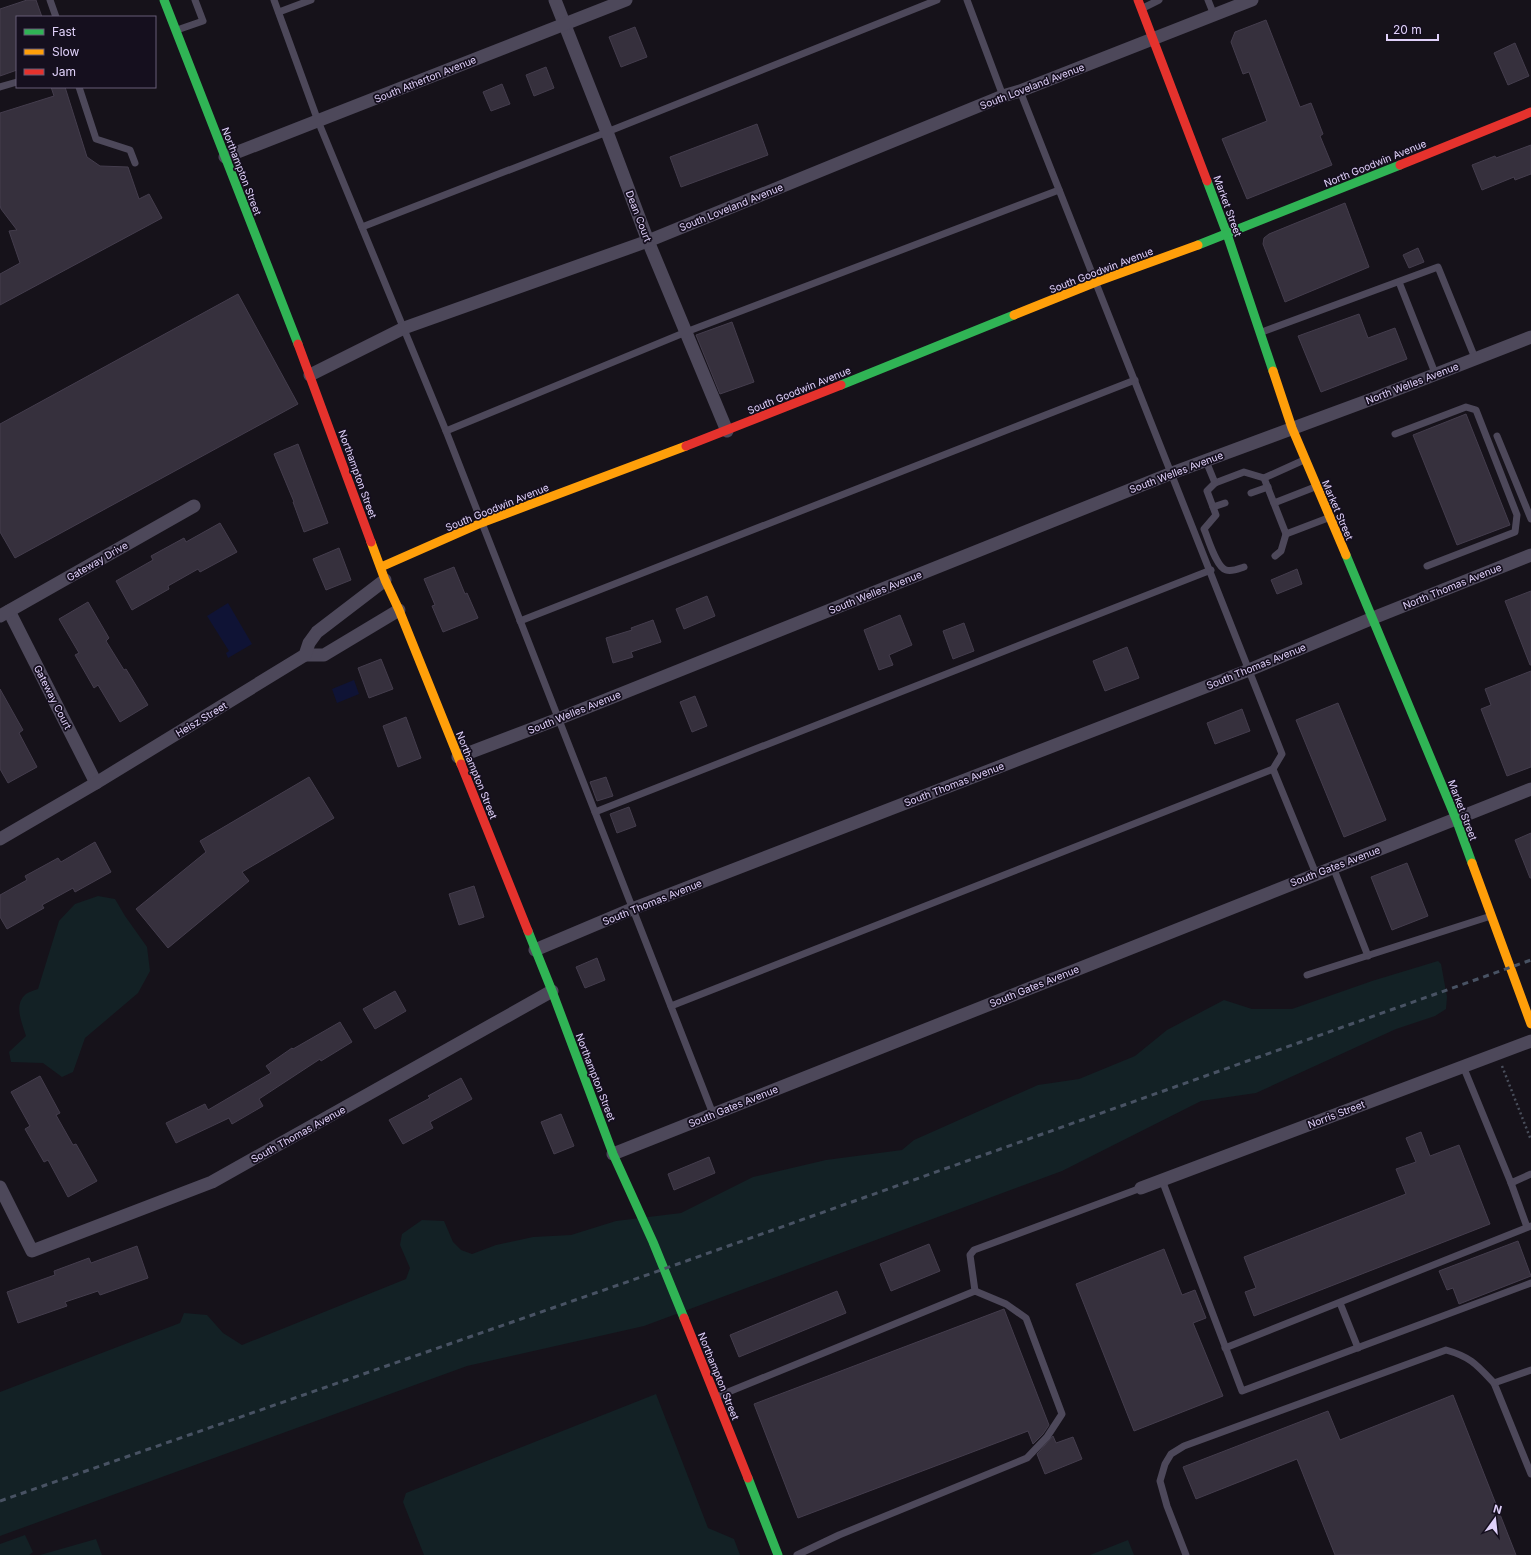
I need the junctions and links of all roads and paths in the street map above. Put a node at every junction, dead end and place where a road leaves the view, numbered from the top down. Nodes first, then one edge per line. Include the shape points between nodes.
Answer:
1 (50, 0) edge
2 (164, 0) edge
3 (196, 0) edge
4 (274, 0) edge
5 (310, 0) edge
6 (555, 0) edge
7 (626, 0) edge
8 (937, 0) edge
9 (967, 0) edge
10 (1138, 0) edge
11 (1159, 0) edge
12 (1208, 0) edge
13 (1252, 0) edge
14 (1141, 9) junction
15 (279, 12) junction
16 (1214, 15) junction
17 (56, 16) edge
18 (565, 24) junction
19 (176, 30) junction
20 (1153, 39) junction
21 (16, 82) edge
22 (0, 87) edge
23 (79, 88) edge
24 (1020, 91) junction
25 (1003, 96) junction
26 (1531, 112) edge
27 (318, 121) junction
28 (607, 132) junction
29 (225, 157) junction
30 (135, 163) dead end
31 (1060, 190) junction
32 (362, 227) junction
33 (1227, 234) junction
34 (648, 241) junction
35 (1096, 282) junction
36 (1399, 282) junction
37 (404, 328) junction
38 (686, 332) junction
39 (1260, 333) junction
40 (1531, 337) edge
41 (1475, 358) junction
42 (1436, 374) junction
43 (310, 375) junction
44 (1135, 380) junction
45 (1292, 428) junction
46 (446, 431) junction
47 (727, 431) junction
48 (1395, 434) dead end
49 (1497, 436) dead end
50 (1305, 460) junction
51 (1206, 461) junction
52 (1172, 473) junction
53 (1264, 478) junction
54 (1215, 483) junction
55 (1268, 487) junction
56 (1317, 487) junction
57 (1251, 493) dead end
58 (1225, 503) dead end
59 (1274, 503) junction
60 (194, 506) dead end
61 (1213, 507) junction
62 (1329, 517) junction
63 (1531, 519) edge
64 (481, 523) junction
65 (1286, 534) junction
66 (1531, 555) edge
67 (1275, 556) dead end
68 (1427, 566) dead end
69 (381, 567) junction
70 (1244, 567) dead end
71 (1210, 570) junction
72 (385, 580) junction
73 (399, 610) junction
74 (4, 614) edge
75 (1373, 618) junction
76 (520, 621) junction
77 (305, 655) junction
78 (1249, 670) junction
79 (558, 719) junction
80 (458, 757) junction
81 (1273, 769) junction
82 (96, 783) junction
83 (1531, 789) edge
84 (595, 812) junction
85 (1456, 819) junction
86 (0, 839) edge
87 (1333, 867) junction
88 (1316, 874) junction
89 (632, 909) junction
90 (1491, 916) junction
91 (535, 950) junction
92 (1368, 956) junction
93 (1308, 975) dead end
94 (552, 992) junction
95 (671, 1006) junction
96 (1531, 1024) edge
97 (1531, 1041) edge
98 (1497, 1054) junction
99 (1463, 1066) junction
100 (713, 1114) junction
101 (1531, 1140) edge
102 (613, 1154) junction
103 (1531, 1174) edge
104 (1162, 1180) junction
105 (1511, 1183) junction
106 (0, 1187) edge
107 (1141, 1188) joint
108 (1529, 1226) edge
109 (1531, 1283) edge
110 (975, 1291) junction
111 (1340, 1303) junction
112 (1226, 1348) junction
113 (1358, 1348) junction
114 (1531, 1370) edge
115 (1494, 1383) junction
116 (716, 1397) junction
117 (1531, 1474) edge
118 (778, 1555) edge
119 (797, 1555) edge
120 (1186, 1555) edge

1 - 17 lane
2 - 19 street, Northampton Street
3 - 19 lane via 203,21
4 - 15 lane
5 - 15 lane
6 - 18 street, Dean Court
7 - 18 street, South Atherton Avenue
8 - 28 lane
9 - 25 lane
10 - 14 street, Market Street
11 - 14 lane
12 - 16 lane
13 - 16 street, South Loveland Avenue
14 - 20 street, Market Street
15 - 27 lane
16 - 20 street, South Loveland Avenue
18 - 27 street, South Atherton Avenue
18 - 28 street, Dean Court
19 - 29 street, Northampton Street
20 - 24 street, South Loveland Avenue
20 - 33 street, Market Street
21 - 22 lane
23 - 30 lane via 96,139 130,150
24 - 25 street, South Loveland Avenue
24 - 31 lane
25 - 34 street, South Loveland Avenue
26 - 33 street, North Goodwin Avenue
27 - 29 street, South Atherton Avenue
27 - 32 lane
28 - 32 lane
28 - 34 street, Dean Court
29 - 43 street, Northampton Street
31 - 35 lane
31 - 38 lane
32 - 37 lane
33 - 35 street, South Goodwin Avenue
33 - 39 street, Market Street
34 - 37 street, South Loveland Avenue
34 - 38 street, Dean Court
35 - 44 lane
35 - 47 street, South Goodwin Avenue
36 - 39 lane
36 - 41 lane via 1438,267
36 - 42 lane
37 - 43 street, South Loveland Avenue
37 - 46 lane
38 - 46 lane
38 - 47 street, Dean Court
39 - 45 street, Market Street
40 - 41 street, North Welles Avenue
41 - 42 street, North Welles Avenue
42 - 45 street, North Welles Avenue
43 - 69 street, Northampton Street
44 - 52 lane
44 - 76 lane
45 - 50 street, Market Street
45 - 51 street, South Welles Avenue
46 - 64 lane
47 - 64 street, South Goodwin Avenue
48 - 68 lane via 1466,407 1476,410 1517,516 1515,532
49 - 63 lane
50 - 53 lane
50 - 56 street, Market Street
51 - 52 street, South Welles Avenue
51 - 54 lane
52 - 71 lane
52 - 79 street, South Welles Avenue
53 - 54 lane via 1244,472
53 - 55 lane
54 - 61 lane via 1207,491
55 - 57 lane
55 - 59 lane
56 - 59 lane
56 - 62 street, Market Street
58 - 61 lane
59 - 65 lane
60 - 74 street, Gateway Drive
61 - 70 lane via 1216,514 1204,529 1219,565 1229,571
62 - 65 lane
62 - 75 street, Market Street
64 - 69 street, South Goodwin Avenue
64 - 76 lane
65 - 67 lane via 1281,551
66 - 75 street, North Thomas Avenue
69 - 72 street, Northampton Street
71 - 78 lane
71 - 84 lane
72 - 73 street, Northampton Street
72 - 77 street via 317,632 309,643
73 - 77 street via 324,655
73 - 80 street, Northampton Street
74 - 82 street, Gateway Court
75 - 78 street, South Thomas Avenue
75 - 85 street, Market Street
76 - 79 lane
77 - 82 street, Heisz Street
78 - 81 lane via 1282,754
78 - 89 street, South Thomas Avenue
79 - 80 street, South Welles Avenue
79 - 84 lane
80 - 91 street, Northampton Street
81 - 88 lane
81 - 95 lane
82 - 86 street, Heisz Street
83 - 85 street, South Gates Avenue
84 - 89 lane
85 - 87 street, South Gates Avenue
85 - 90 street, Market Street
87 - 88 street, South Gates Avenue
87 - 92 lane
88 - 100 street, South Gates Avenue
89 - 91 street, South Thomas Avenue
89 - 95 lane
90 - 92 lane
90 - 96 street, Market Street
91 - 94 street, Northampton Street
92 - 93 lane
94 - 102 street, Northampton Street
94 - 106 street, South Thomas Avenue via 212,1182 32,1251
95 - 100 lane
97 - 98 street, Norris Street
98 - 99 street, Norris Street
98 - 101 path
99 - 104 street, Norris Street
99 - 105 lane
100 - 102 street, South Gates Avenue
102 - 116 street, Northampton Street via 653,1242
103 - 105 lane
104 - 107 street, Norris Street
104 - 112 lane
105 - 108 lane
107 - 110 lane via 974,1250 970,1256
108 - 111 lane
109 - 113 lane
110 - 116 lane
110 - 119 lane via 1006,1304 1026,1318 1062,1414 1058,1422 1026,1458 839,1535
111 - 112 lane
111 - 113 lane
112 - 113 lane via 1242,1391
114 - 115 lane
115 - 117 lane
115 - 120 lane via 1477,1364 1460,1354 1446,1350 1184,1446 1171,1454 1160,1481
116 - 118 street, Northampton Street

